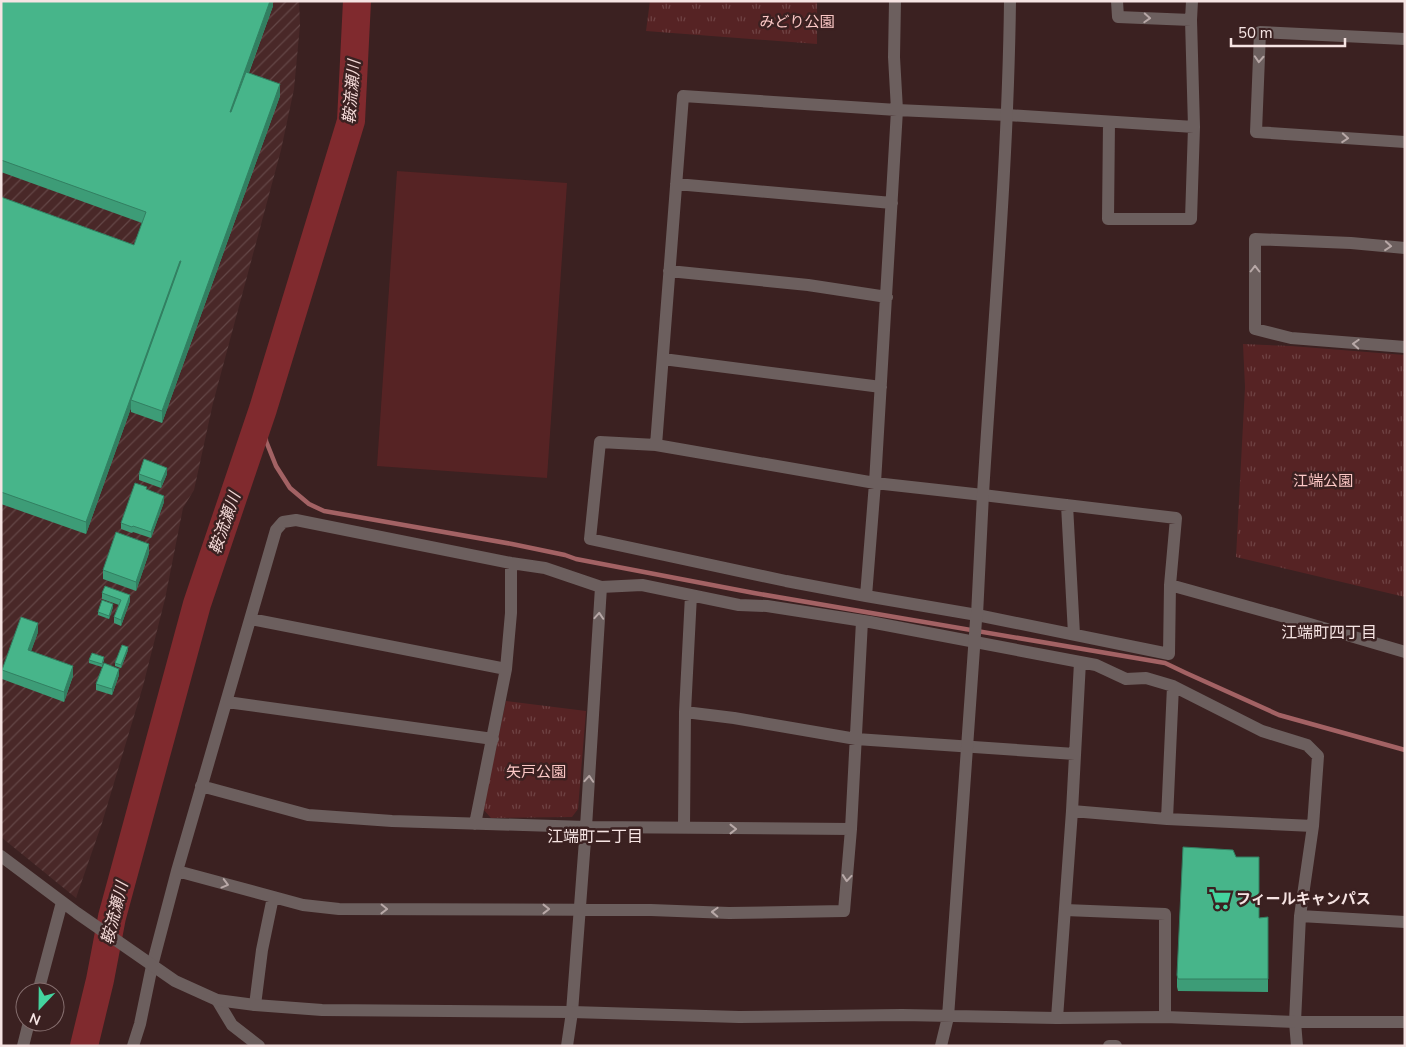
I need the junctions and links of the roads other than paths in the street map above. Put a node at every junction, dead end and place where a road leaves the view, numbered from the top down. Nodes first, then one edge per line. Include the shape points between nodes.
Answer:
1 (895, 1) edge
2 (1010, 1) edge
3 (1116, 1) edge
4 (1192, 1) edge
5 (1191, 20) junction
6 (1405, 39) edge
7 (897, 110) junction
8 (1007, 115) junction
9 (1109, 122) junction
10 (1194, 127) junction
11 (1405, 142) edge
12 (676, 184) junction
13 (892, 202) junction
14 (1405, 248) edge
15 (669, 270) junction
16 (887, 297) junction
17 (1405, 347) edge
18 (663, 359) junction
19 (881, 387) junction
20 (656, 445) junction
21 (876, 484) junction
22 (983, 495) junction
23 (1067, 505) junction
24 (510, 563) junction
25 (1170, 585) junction
26 (601, 587) junction
27 (691, 595) junction
28 (866, 596) junction
29 (977, 617) junction
30 (251, 618) junction
31 (862, 622) junction
32 (1074, 634) junction
33 (975, 641) junction
34 (1405, 652) edge
35 (1080, 662) junction
36 (506, 669) junction
37 (1173, 686) junction
38 (227, 702) junction
39 (685, 712) junction
40 (493, 739) junction
41 (856, 739) junction
42 (967, 746) junction
43 (1075, 754) junction
44 (201, 786) junction
45 (1072, 810) junction
46 (1167, 818) junction
47 (475, 824) junction
48 (1313, 826) junction
49 (586, 827) junction
50 (684, 828) junction
51 (851, 829) junction
52 (1, 856) edge
53 (177, 871) junction
54 (273, 897) junction
55 (62, 902) junction
56 (579, 909) junction
57 (1065, 910) junction
58 (1300, 916) junction
59 (1405, 922) edge
60 (149, 964) junction
61 (41, 982) edge
62 (217, 1000) junction
63 (255, 1006) junction
64 (572, 1012) junction
65 (948, 1017) junction
66 (1165, 1017) junction
67 (1057, 1018) junction
68 (1295, 1022) junction
69 (1405, 1022) edge
70 (26, 1032) edge
71 (23, 1046) edge
72 (133, 1046) edge
73 (259, 1046) edge
74 (567, 1046) edge
75 (941, 1046) edge
76 (1109, 1046) edge
77 (1116, 1046) edge
78 (1297, 1046) edge

1 - 7 street
2 - 8 street
3 -> 5 street via 1118,17
4 - 5 street
5 - 10 street
6 -> 11 street via 1260,32 1256,132
7 - 8 street
7 - 12 street via 684,96
7 - 13 street
8 - 9 street
8 - 22 street
9 - 10 street
9 - 10 street via 1108,219 1191,219
12 - 13 street
12 - 15 street
13 - 16 street
17 -> 14 street via 1291,338 1255,329 1255,239
15 - 16 street
15 - 18 street
16 - 19 street
18 - 19 street
18 - 20 street
19 - 21 street
20 - 21 street
20 - 28 street via 600,442 590,539
21 - 22 street
21 - 28 street
22 - 23 street
22 - 29 street
23 - 25 street via 1176,518
23 - 32 street
24 - 26 street via 545,568
24 - 30 street via 296,520 283,522 276,530
24 - 36 street via 511,613
25 - 32 street via 1169,654
25 - 34 street
26 - 27 street via 642,585
49 -> 26 street
27 - 31 street
27 - 39 street
28 - 29 street
29 - 32 street
29 - 33 street
30 - 36 street
30 - 38 street
31 - 33 street
31 - 41 street
33 - 35 street
33 - 42 street
35 - 37 street via 1126,679 1146,678
35 - 43 street
36 - 40 street
37 - 46 street
37 - 48 street via 1262,731 1307,745 1318,756
38 - 40 street
38 - 44 street
39 - 41 street
39 - 50 street
40 - 47 street
41 - 42 street
41 - 51 street
42 - 43 street
42 - 65 street
43 - 45 street
44 - 47 street via 308,815
44 - 53 street
45 - 46 street
45 - 57 street
46 - 48 street
47 - 49 street
48 - 58 street
49 - 50 street
49 - 56 street
50 -> 51 street
51 -> 56 street via 844,911 728,913
52 - 55 street
53 -> 54 street
53 - 60 street
54 -> 56 street via 303,905 339,909
54 - 63 street
55 - 60 street
55 - 61 street
56 - 64 street
57 - 66 street via 1165,914
57 - 67 street
58 - 59 street
58 - 68 street
60 - 62 street via 174,981
60 - 72 street via 140,1024
62 - 63 street
62 - 73 street via 232,1025
63 - 64 street via 322,1010
64 - 65 street via 739,1017
64 - 74 street
65 - 67 street
65 - 75 street
66 - 67 street
66 - 68 street
68 - 69 street
68 - 78 street
70 - 71 street
76 - 77 street

